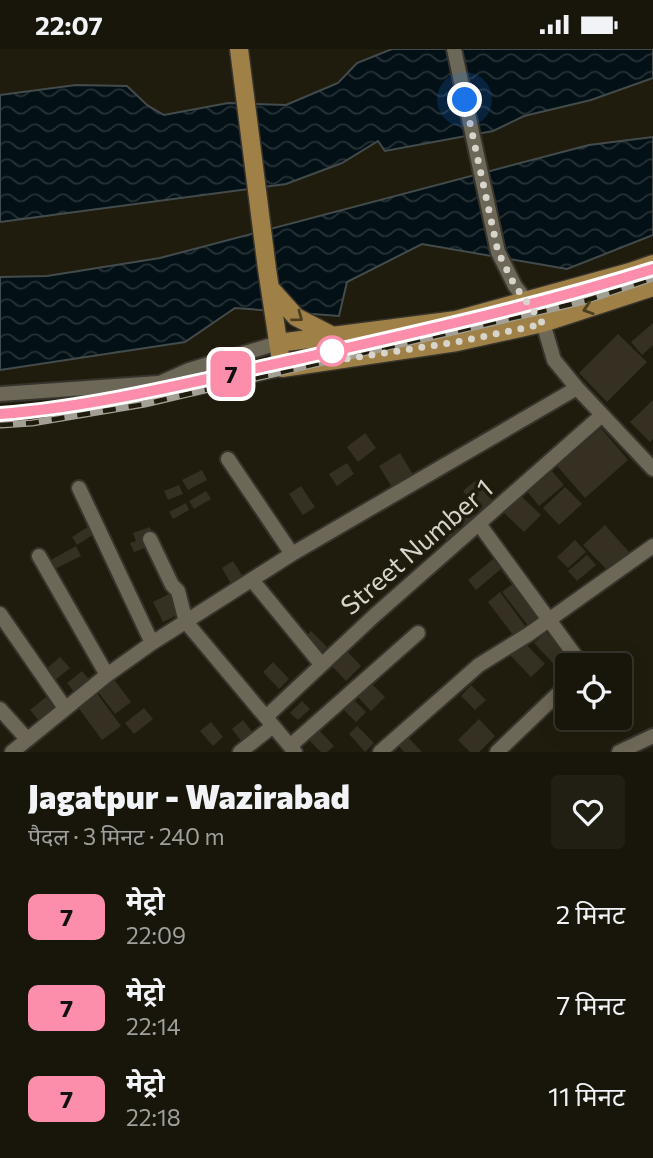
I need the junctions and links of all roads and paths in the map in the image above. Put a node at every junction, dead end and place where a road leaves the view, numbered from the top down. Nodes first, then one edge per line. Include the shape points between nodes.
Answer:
1 (239, 49) edge
2 (454, 49) edge
3 (653, 264) edge
4 (653, 286) edge
5 (270, 289) junction
6 (526, 302) junction
7 (543, 324) junction
8 (333, 336) junction
9 (278, 343) junction
10 (282, 368) junction
11 (158, 383) junction
12 (577, 388) junction
13 (0, 394) edge
14 (603, 415) junction
15 (228, 459) dead end
16 (651, 462) edge
17 (79, 488) dead end
18 (479, 524) junction
19 (150, 539) dead end
20 (653, 546) edge
21 (292, 554) junction
22 (39, 557) dead end
23 (252, 580) junction
24 (0, 614) edge
25 (549, 620) junction
26 (186, 622) junction
27 (418, 633) dead end
28 (152, 643) junction
29 (573, 653) edge
30 (321, 664) junction
31 (107, 675) junction
32 (555, 696) edge
33 (65, 708) junction
34 (0, 709) edge
35 (269, 721) junction
36 (653, 736) edge
37 (27, 739) junction
38 (293, 749) edge
39 (12, 752) edge
40 (240, 752) edge
41 (380, 752) edge
42 (497, 752) edge
43 (619, 752) edge

1 - 5 main road
2 - 6 street via 498,252
3 - 6 main road
4 -> 7 main road
5 -> 8 main road via 296,317
5 - 9 main road
6 - 7 street
6 - 8 main road via 456,320
7 - 10 main road
7 - 12 street via 554,360
8 - 9 main road
9 - 10 main road
9 - 11 street
10 - 11 street via 193,388
11 - 13 street
12 - 14 street
12 - 21 street
14 - 16 street
14 - 18 street, Street Number 1
15 - 21 street
17 - 28 street
18 - 25 street
18 - 30 street, Street Number 1
19 - 26 street via 178,591
20 - 25 street
21 - 23 street
22 - 31 street
23 - 26 street
23 - 30 street
24 - 33 street
25 - 29 street
25 - 41 street via 479,665
26 - 28 street
26 - 35 street
27 - 38 street
28 - 31 street
30 - 35 street, Street Number 1
31 - 33 street
32 - 42 street
33 - 37 street
34 - 37 street
35 - 38 street
35 - 40 street, Street Number 1
36 - 43 street
37 - 39 street

